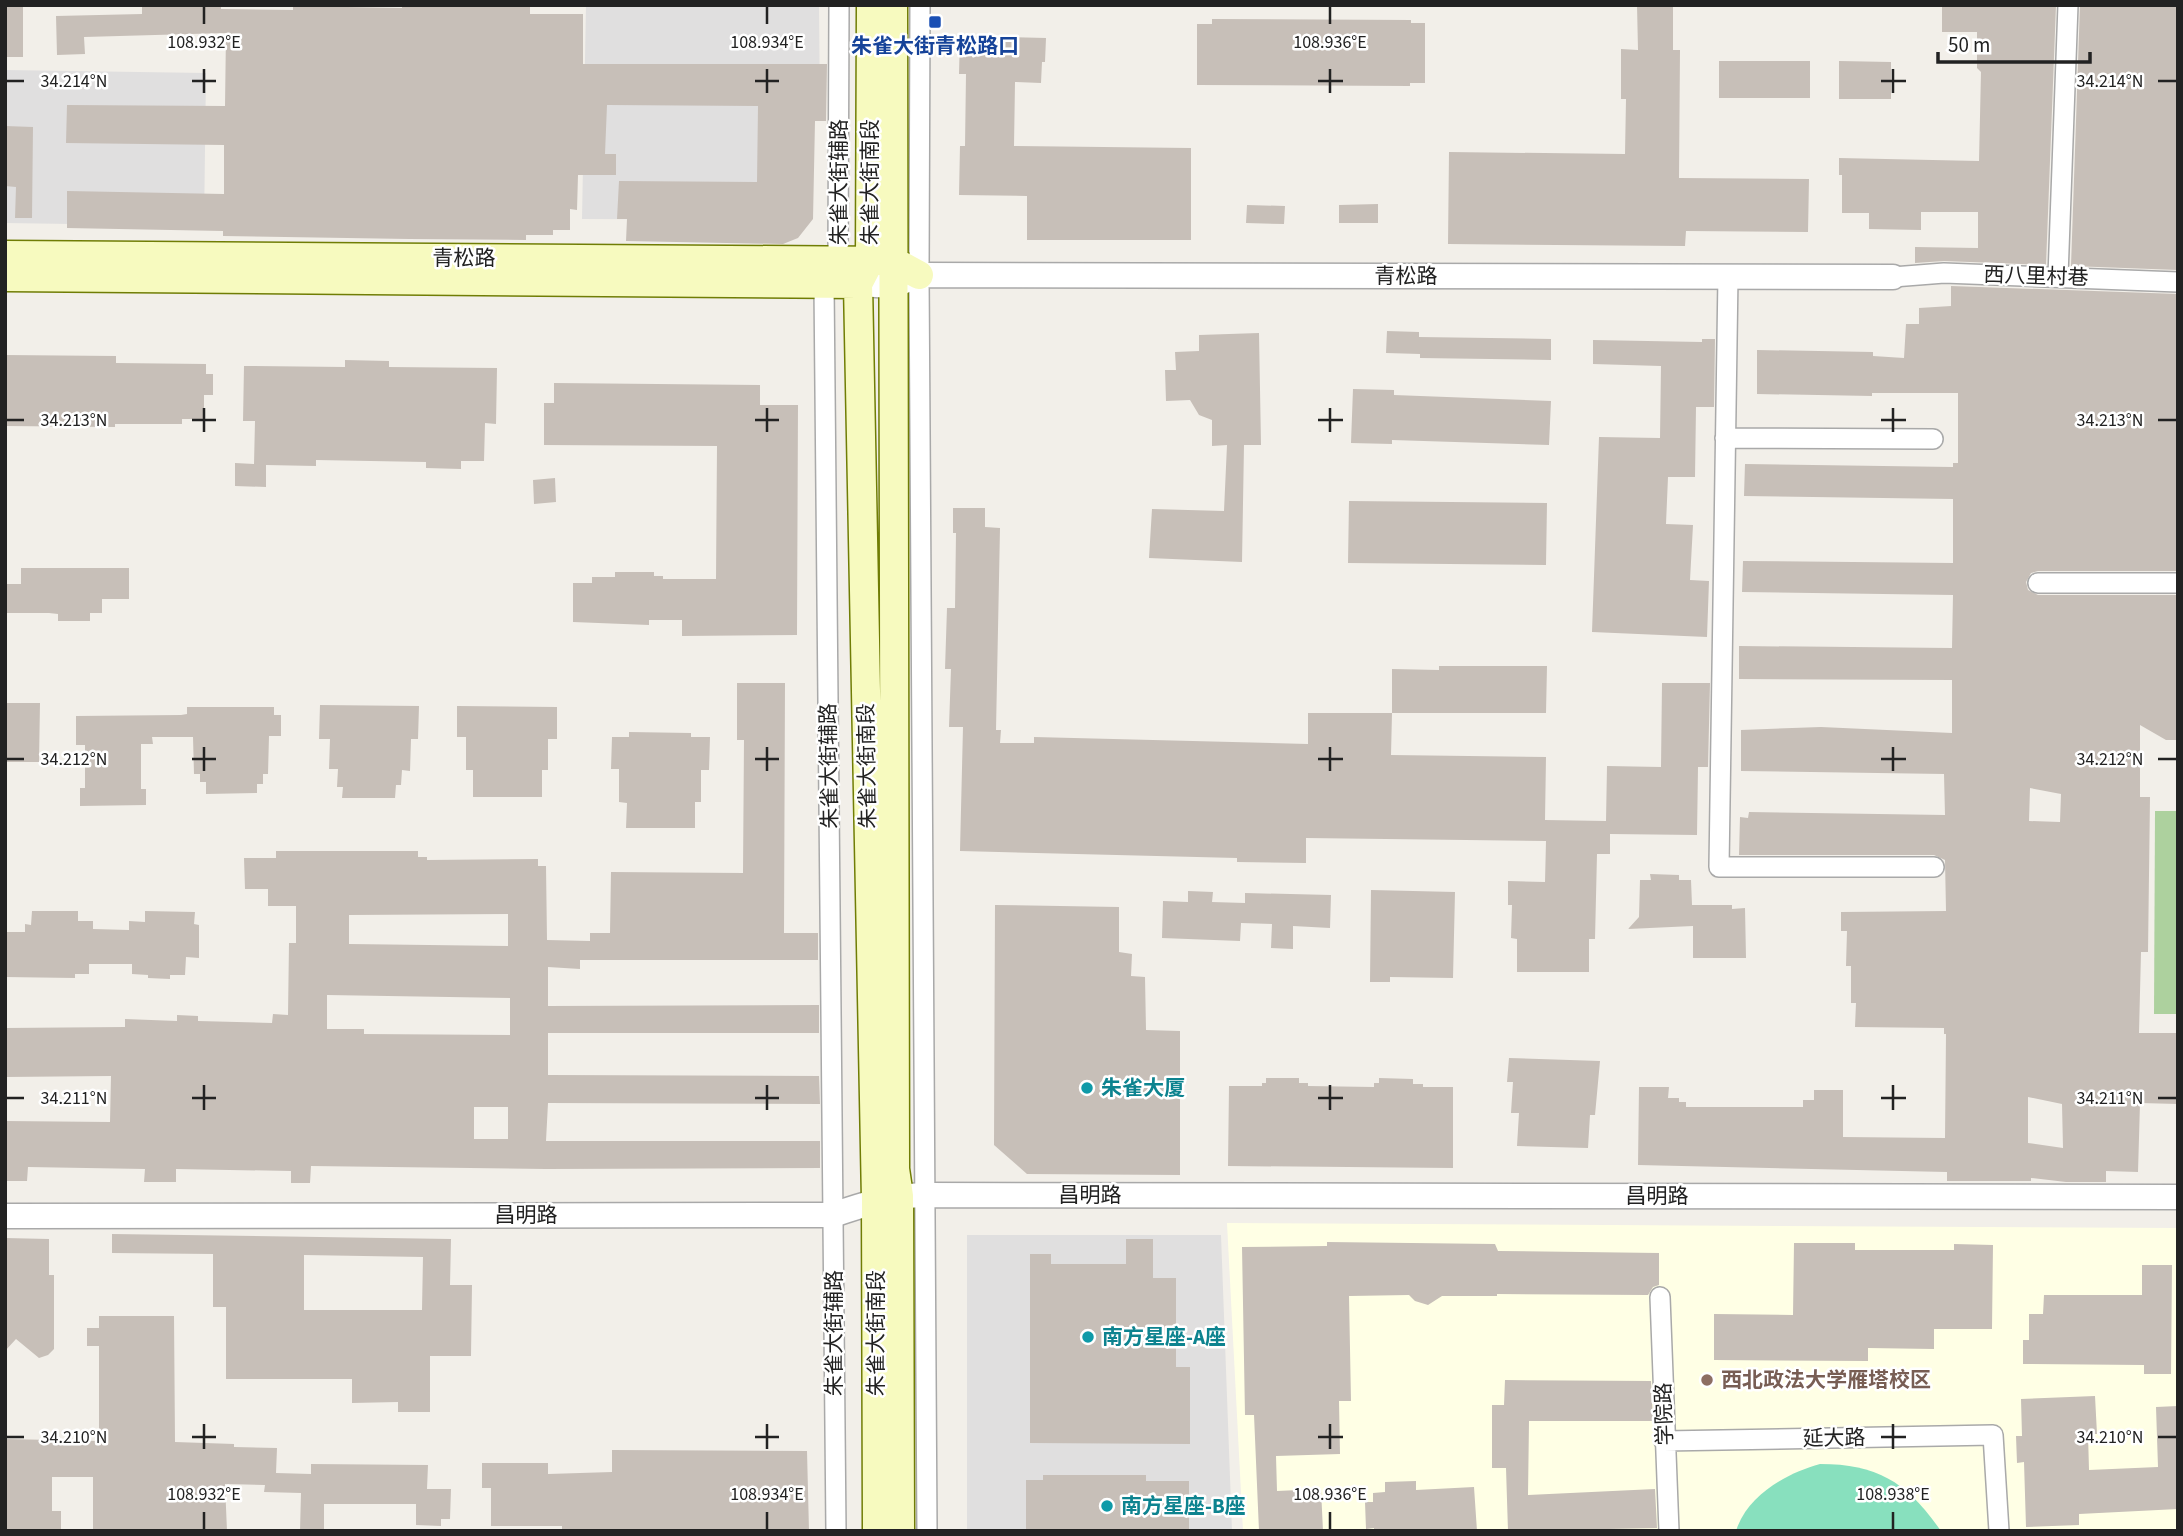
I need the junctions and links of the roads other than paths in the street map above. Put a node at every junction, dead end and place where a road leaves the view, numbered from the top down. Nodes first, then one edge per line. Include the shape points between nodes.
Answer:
1 (839, 5) edge
2 (871, 5) edge
3 (894, 5) edge
4 (920, 5) edge
5 (2068, 5) edge
6 (5, 255) edge
7 (831, 273) junction
8 (878, 273) junction
9 (919, 275) junction
10 (1728, 276) junction
11 (2059, 276) junction
12 (5, 277) edge
13 (1894, 277) joint
14 (2178, 282) edge
15 (1725, 438) junction
16 (1933, 439) dead end
17 (2038, 583) dead end
18 (2178, 583) edge
19 (1934, 867) dead end
20 (900, 1197) junction
21 (2178, 1197) edge
22 (833, 1215) junction
23 (5, 1216) edge
24 (1660, 1297) dead end
25 (1664, 1441) junction
26 (836, 1531) edge
27 (877, 1531) edge
28 (900, 1531) edge
29 (928, 1531) edge
30 (1669, 1531) edge
31 (1998, 1531) edge

1 - 7 street, 朱雀大街辅路
2 - 8 main road, 朱雀大街南段
3 - 8 main road, 朱雀大街南段
4 - 9 street
5 - 11 street
6 - 7 main road, 青松路
7 - 8 main road, 青松路
7 - 12 main road, 青松路
7 - 22 street, 朱雀大街辅路
8 - 9 main road, 青松路
8 - 20 main road, 朱雀大街南段 via 895,1169
9 - 10 street, 青松路
9 - 20 street
10 - 13 street, 青松路
10 - 15 street
11 - 13 street, 西八里村巷 via 1944,273
11 - 14 street, 西八里村巷
15 - 16 street
15 - 19 street via 1719,867
17 - 18 street
20 - 21 street, 昌明路
20 - 22 street, 昌明路
20 - 27 main road, 朱雀大街南段
20 - 28 main road, 朱雀大街南段
20 - 29 street
22 - 23 street, 昌明路
22 - 26 street, 朱雀大街辅路
24 - 25 street, 学院路
25 - 30 street, 学院路
25 - 31 street, 延大路 via 1993,1435

